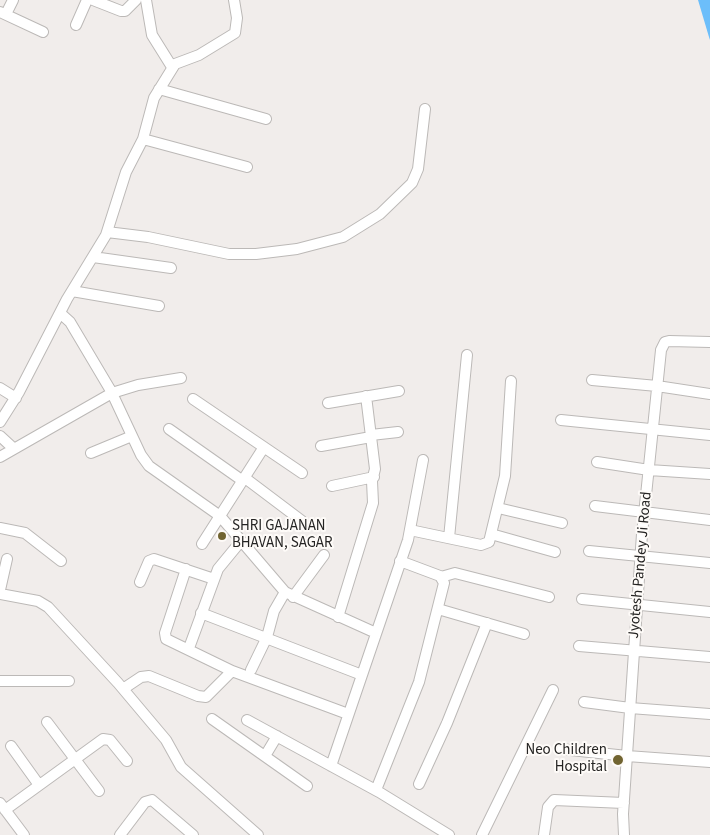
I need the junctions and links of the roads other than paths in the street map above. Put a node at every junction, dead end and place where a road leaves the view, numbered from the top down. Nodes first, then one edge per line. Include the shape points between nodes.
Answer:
1 (13, 0) edge
2 (87, 0) edge
3 (93, 0) edge
4 (136, 0) edge
5 (146, 0) edge
6 (234, 0) edge
7 (3, 13) edge
8 (76, 25) dead end
9 (43, 32) dead end
10 (172, 67) junction
11 (159, 89) junction
12 (425, 109) dead end
13 (266, 119) dead end
14 (144, 139) junction
15 (247, 167) dead end
16 (107, 232) junction
17 (93, 257) junction
18 (170, 268) dead end
19 (72, 291) junction
20 (159, 306) dead end
21 (60, 313) junction
22 (710, 342) edge
23 (467, 355) dead end
24 (181, 378) dead end
25 (592, 380) dead end
26 (511, 381) dead end
27 (657, 386) junction
28 (0, 388) edge
29 (399, 391) dead end
30 (112, 394) junction
31 (710, 394) edge
32 (366, 396) junction
33 (16, 398) junction
34 (193, 398) dead end
35 (328, 403) dead end
36 (561, 420) dead end
37 (0, 422) edge
38 (169, 429) dead end
39 (653, 430) junction
40 (398, 432) dead end
41 (710, 435) edge
42 (0, 436) edge
43 (132, 436) junction
44 (371, 436) junction
45 (321, 446) dead end
46 (264, 447) junction
47 (13, 448) junction
48 (91, 453) dead end
49 (0, 457) edge
50 (423, 460) dead end
51 (597, 462) dead end
52 (649, 470) junction
53 (302, 473) dead end
54 (710, 474) edge
55 (374, 477) junction
56 (244, 479) junction
57 (332, 486) dead end
58 (595, 506) dead end
59 (498, 508) junction
60 (644, 512) junction
61 (220, 516) junction
62 (710, 520) edge
63 (302, 521) dead end
64 (562, 523) dead end
65 (0, 528) edge
66 (410, 530) junction
67 (491, 534) junction
68 (449, 538) junction
69 (241, 541) junction
70 (202, 544) dead end
71 (589, 551) dead end
72 (555, 552) dead end
73 (324, 555) dead end
74 (640, 556) junction
75 (7, 560) dead end
76 (400, 561) junction
77 (61, 562) dead end
78 (710, 563) edge
79 (186, 569) junction
80 (441, 577) junction
81 (214, 579) junction
82 (140, 582) dead end
83 (0, 590) edge
84 (285, 592) junction
85 (0, 594) edge
86 (549, 597) dead end
87 (582, 599) dead end
88 (637, 604) junction
89 (438, 609) junction
90 (202, 612) junction
91 (710, 612) edge
92 (338, 617) junction
93 (487, 623) junction
94 (376, 632) junction
95 (524, 634) dead end
96 (263, 637) junction
97 (579, 646) dead end
98 (189, 648) junction
99 (634, 651) junction
100 (710, 657) edge
101 (243, 672) junction
102 (362, 675) junction
103 (0, 681) edge
104 (69, 681) dead end
105 (123, 689) junction
106 (553, 690) dead end
107 (584, 702) dead end
108 (630, 708) junction
109 (348, 714) junction
110 (710, 714) edge
111 (212, 719) dead end
112 (247, 720) dead end
113 (47, 722) dead end
114 (277, 736) junction
115 (12, 746) dead end
116 (561, 748) dead end
117 (265, 756) junction
118 (627, 756) junction
119 (75, 759) junction
120 (127, 760) dead end
121 (710, 762) edge
122 (331, 766) junction
123 (419, 784) dead end
124 (39, 786) junction
125 (307, 786) dead end
126 (376, 790) junction
127 (99, 791) dead end
128 (624, 803) junction
129 (3, 807) edge
130 (447, 834) edge
131 (24, 835) edge
132 (120, 835) edge
133 (193, 835) edge
134 (258, 835) edge
135 (482, 835) edge
136 (544, 835) edge
137 (624, 835) edge

1 - 7 street
2 - 8 street
3 - 4 street via 121,11
5 - 10 street via 152,35
6 - 10 street via 238,18 235,33
7 - 9 street
10 - 11 street
11 - 13 street
11 - 14 street via 152,102
12 - 16 street via 418,169 412,183 380,214 343,236 297,248 228,254
14 - 15 street
14 - 16 street via 126,172
16 - 17 street
17 - 18 street
17 - 19 street
19 - 20 street
19 - 21 street
21 - 30 street via 70,322
21 - 33 street
22 - 27 street, Jyotesh Pandey Ji Road via 665,342 661,350
23 - 68 street
24 - 30 street via 138,385
25 - 27 street
26 - 59 street via 505,476
27 - 31 street
27 - 39 street, Jyotesh Pandey Ji Road
28 - 33 street
29 - 32 street
30 - 43 street
30 - 47 street
32 - 35 street
32 - 44 street
33 - 37 street
34 - 46 street
36 - 39 street
38 - 56 street
39 - 41 street
39 - 52 street, Jyotesh Pandey Ji Road
40 - 44 street
42 - 47 street
43 - 48 street
43 - 61 street via 149,466
44 - 45 street
44 - 55 street
46 - 53 street
46 - 56 street
47 - 49 street
50 - 66 street
51 - 52 street
52 - 54 street
52 - 60 street, Jyotesh Pandey Ji Road
55 - 57 street
55 - 92 street via 373,503
56 - 61 street
56 - 63 street
58 - 60 street
59 - 64 street
59 - 67 street
60 - 62 street
60 - 74 street, Jyotesh Pandey Ji Road
61 - 69 street
61 - 70 street
65 - 77 street via 25,533
66 - 68 street
66 - 76 street
67 - 68 street via 489,542 484,545
67 - 72 street
69 - 81 street via 220,565
69 - 84 street
71 - 74 street
73 - 84 street
74 - 78 street
74 - 88 street, Jyotesh Pandey Ji Road
75 - 83 street
76 - 80 street
76 - 94 street
79 - 81 street
79 - 82 street via 154,558 149,561
79 - 98 street via 165,635 166,639
80 - 86 street via 455,573
80 - 89 street via 444,583
81 - 90 street
84 - 92 street
84 - 96 street
85 - 105 street via 38,601 48,607
87 - 88 street
88 - 91 street
88 - 99 street, Jyotesh Pandey Ji Road
89 - 93 street
89 - 126 street via 419,682
90 - 96 street
90 - 98 street
92 - 94 street
93 - 95 street
93 - 123 street
94 - 102 street
96 - 101 street
96 - 102 street
97 - 99 street
98 - 101 street
99 - 100 street
99 - 108 street, Jyotesh Pandey Ji Road
101 - 105 street via 206,697 149,676 141,677
101 - 109 street
102 - 109 street
103 - 104 street
105 - 134 street via 168,745 184,772
106 - 135 street
107 - 108 street
108 - 110 street
108 - 118 street, Jyotesh Pandey Ji Road
109 - 122 street
111 - 117 street
112 - 114 street
113 - 119 street
114 - 117 street
114 - 122 street
115 - 124 street
116 - 118 street
117 - 125 street
118 - 121 street
118 - 128 street, Jyotesh Pandey Ji Road
119 - 120 street via 106,738
119 - 124 street
119 - 127 street
122 - 126 street
124 - 129 street
126 - 130 street
128 - 136 street via 554,800 548,807
128 - 137 street, Jyotesh Pandey Ji Road
129 - 131 street
132 - 133 street via 149,800

